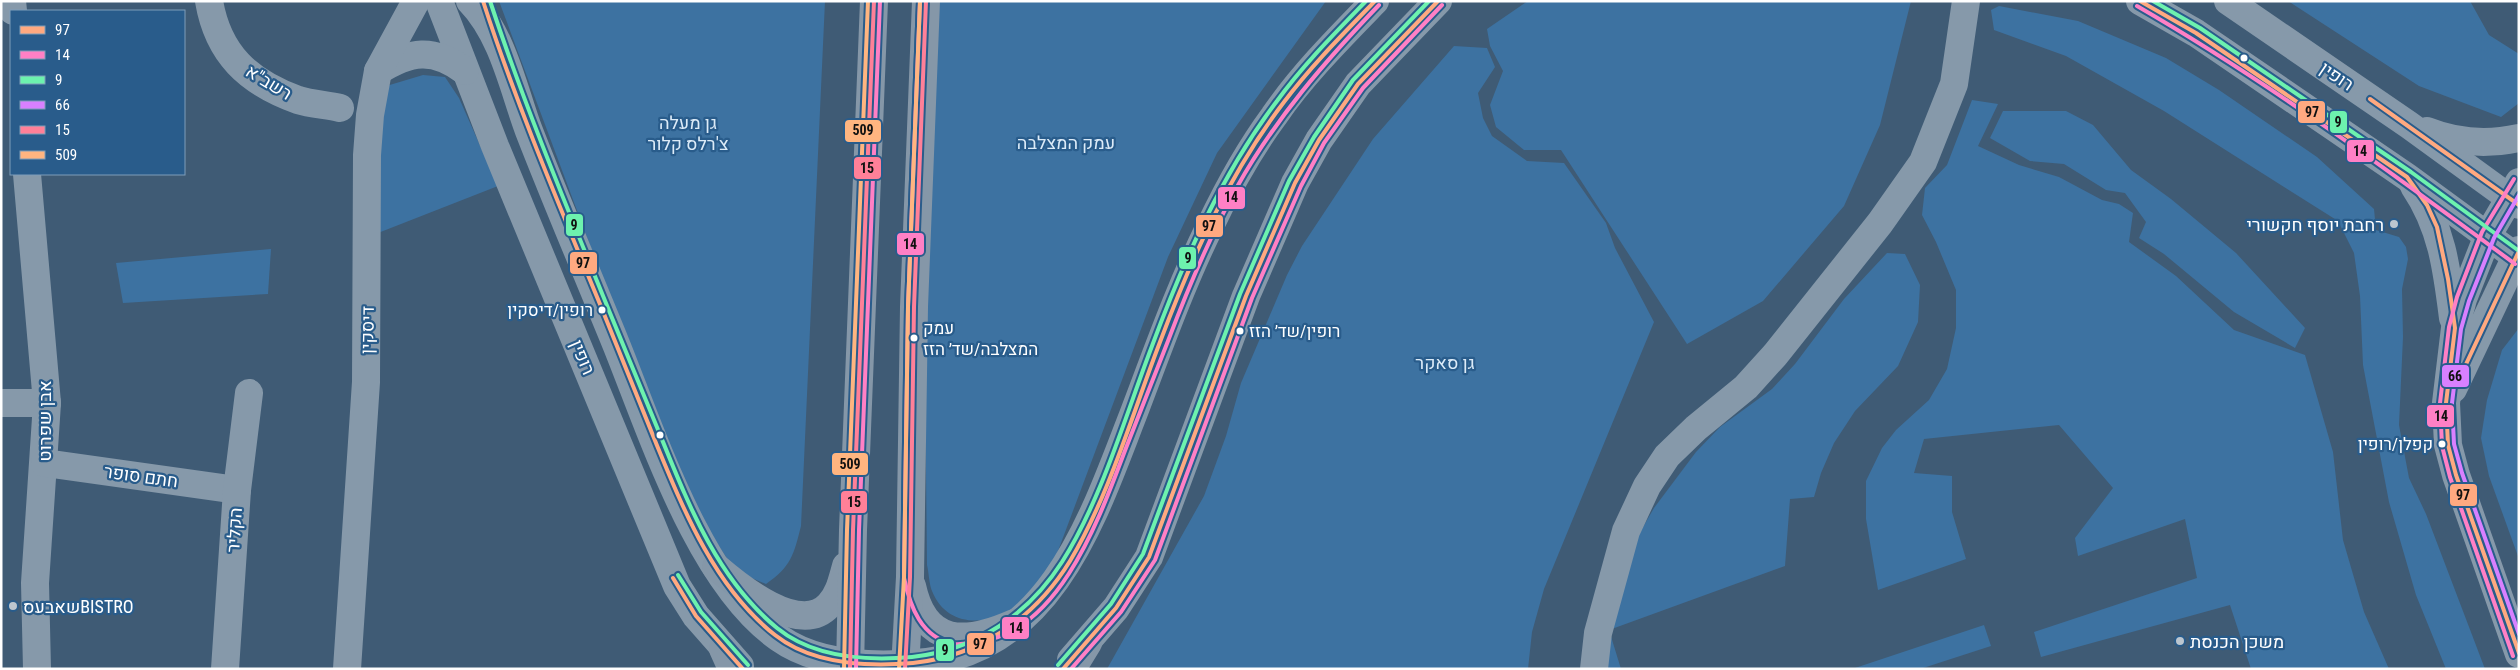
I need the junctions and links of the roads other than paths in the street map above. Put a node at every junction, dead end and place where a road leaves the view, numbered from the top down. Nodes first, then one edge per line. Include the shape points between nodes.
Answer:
1 (209, 1) edge
2 (416, 1) edge
3 (439, 1) edge
4 (470, 1) edge
5 (483, 1) edge
6 (874, 1) edge
7 (926, 1) edge
8 (1375, 1) edge
9 (1438, 1) edge
10 (1966, 1) edge
11 (2140, 1) edge
12 (2228, 1) edge
13 (492, 30) junction
14 (378, 71) junction
15 (465, 71) junction
16 (340, 108) dead end
17 (2409, 125) junction
18 (2519, 138) edge
19 (27, 175) edge
20 (2407, 177) junction
21 (2516, 195) edge
22 (2488, 235) junction
23 (2518, 255) edge
24 (2519, 299) edge
25 (2484, 324) junction
26 (2455, 328) junction
27 (249, 392) dead end
28 (1, 403) edge
29 (47, 403) junction
30 (2446, 403) junction
31 (45, 463) junction
32 (237, 490) junction
33 (853, 530) junction
34 (716, 567) junction
35 (910, 577) junction
36 (1014, 624) junction
37 (1088, 643) junction
38 (2519, 654) edge
39 (728, 659) edge
40 (850, 666) edge
41 (905, 666) edge
42 (37, 669) edge
43 (225, 669) edge
44 (347, 669) edge
45 (743, 669) edge
46 (1063, 669) edge
47 (1072, 669) edge
48 (1594, 669) edge

1 - 16 street, רשב"א via 213,24 230,56 255,78 298,100
2 - 14 street, דיסקין
3 - 15 street, רופין
4 - 13 street, רופין
5 - 13 street
6 - 33 main road
7 - 35 main road via 914,307
8 - 36 street, רופין via 1276,113 1249,154 1186,278 1085,531 1051,588
9 - 37 street via 1358,84 1319,140 1295,183 1246,296 1149,557 1116,608
10 - 48 street via 1954,84 1923,162 1913,178 1775,355 1746,387 1667,456 1647,486 1626,531 1598,633
11 - 20 street via 2196,33
12 - 17 street, רופין
13 - 34 street, רופין via 678,498
14 - 15 street via 405,56 422,54 445,58
14 - 44 street, דיסקין via 367,154 366,382
15 - 39 street, רופין via 670,571 696,616
17 - 18 street via 2447,139 2476,142
17 - 21 street, רופין
19 - 29 street, אבן שפרוט
20 - 22 street
20 - 26 street via 2427,205 2436,227 2445,256
21 - 22 street
22 - 23 street
22 - 26 street via 2474,266
23 - 25 street
24 - 25 street via 2496,311
25 - 30 street
26 - 30 street
27 - 32 street, הקליר
28 - 29 street
29 - 31 street, אבן שפרוט
30 - 38 street via 2448,444 2456,475
31 - 32 street, חתם סופר
31 - 42 street, אבן שפרוט via 35,583
32 - 43 street, הקליר
33 - 34 main road via 836,596 828,607 816,613 803,615 772,606 739,587
33 - 40 main road
34 - 40 street, רופין via 750,613 779,638 800,650
35 - 36 main road via 914,598 922,614 943,634 956,638 971,637
35 - 41 main road
36 - 41 street, רופין via 972,650 943,660
37 - 46 street
37 - 47 main road
39 - 45 street, רופין
40 - 41 street, רופין

